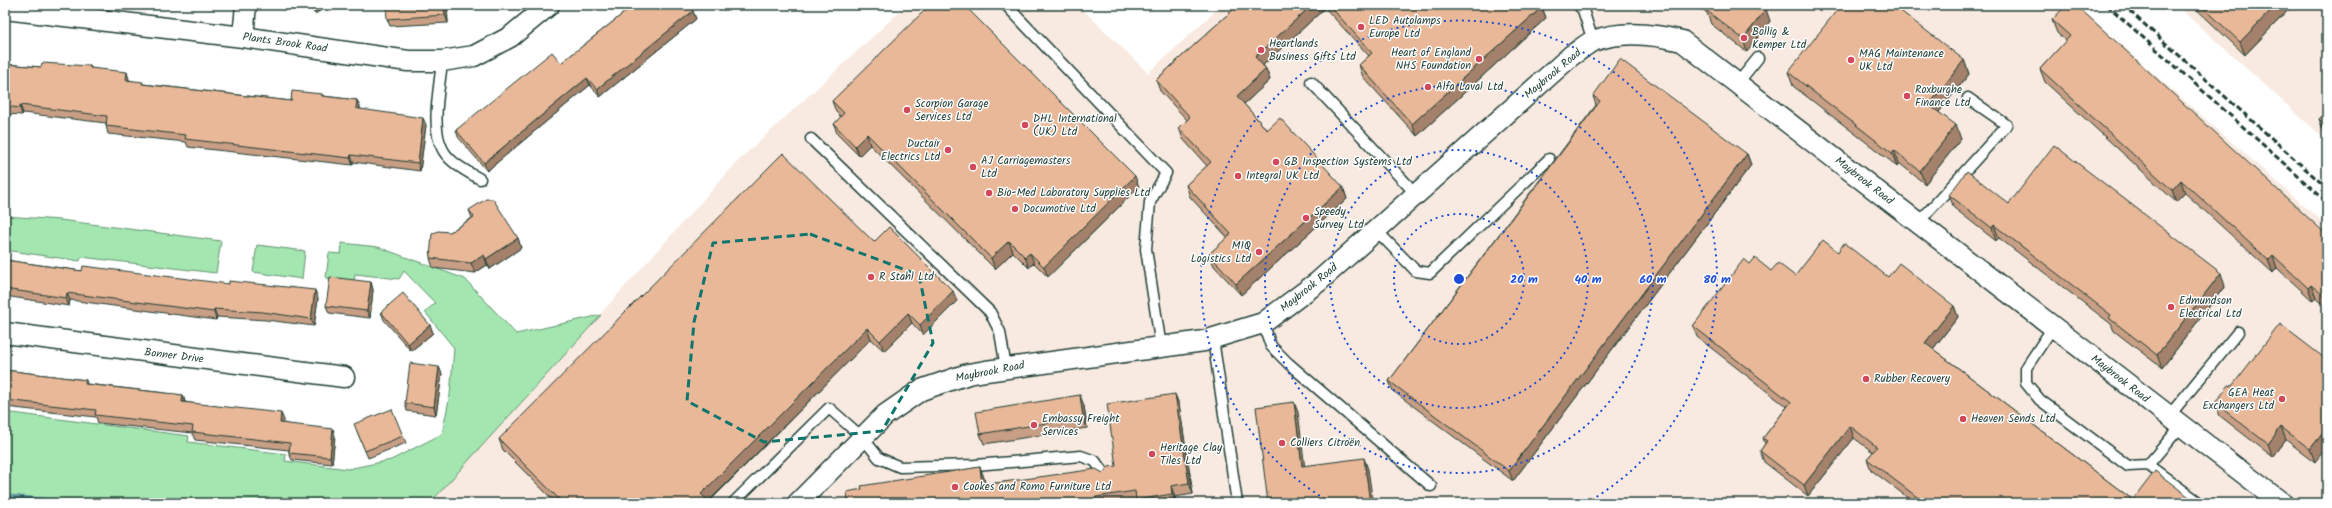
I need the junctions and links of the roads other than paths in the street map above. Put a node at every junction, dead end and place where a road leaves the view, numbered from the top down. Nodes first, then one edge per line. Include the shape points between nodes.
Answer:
1 (246, 5) edge
2 (549, 5) edge
3 (1006, 5) edge
4 (1578, 5) edge
5 (5, 9) edge
6 (243, 37) junction
7 (1593, 41) junction
8 (1758, 58) dead end
9 (442, 61) junction
10 (1311, 82) dead end
11 (1737, 84) junction
12 (1968, 98) dead end
13 (811, 139) dead end
14 (1549, 159) dead end
15 (480, 179) dead end
16 (1416, 194) junction
17 (1918, 223) junction
18 (1376, 230) junction
19 (1263, 323) junction
20 (2053, 327) junction
21 (2238, 332) dead end
22 (5, 333) edge
23 (1213, 338) junction
24 (1161, 347) junction
25 (1006, 368) junction
26 (344, 377) dead end
27 (2175, 421) junction
28 (862, 438) junction
29 (2148, 464) junction
30 (1106, 478) edge
31 (1431, 486) dead end
32 (733, 503) edge
33 (798, 503) edge
34 (1237, 503) edge
35 (2200, 503) edge
36 (2281, 503) edge

1 - 6 street
2 - 9 street, Plants Brook Road via 510,37 474,56
3 - 24 lane via 1166,173 1150,202 1146,249
4 - 7 lane via 1583,10
5 - 6 street, Plants Brook Road
6 - 9 street, Plants Brook Road via 408,61
7 - 11 street, Maybrook Road via 1630,34 1654,34 1682,41
7 - 16 street, Maybrook Road via 1572,55
8 - 11 lane
9 - 15 lane via 436,131 443,151
10 - 16 lane
11 - 17 street, Maybrook Road
12 - 17 lane via 2007,125
13 - 25 lane via 990,312 1000,332
14 - 18 lane via 1430,273 1416,271
16 - 18 street, Maybrook Road
17 - 20 street, Maybrook Road
18 - 19 street, Maybrook Road via 1318,282
19 - 23 street, Maybrook Road
19 - 31 lane via 1271,346 1288,363
20 - 27 street, Maybrook Road
20 - 29 lane via 2026,368 2026,383 2040,400 2128,466
21 - 27 lane
22 - 26 street, Bonner Drive
23 - 24 street, Maybrook Road
23 - 34 lane
24 - 25 street, Maybrook Road
25 - 28 street, Maybrook Road via 968,374 921,390 885,415
27 - 29 lane
27 - 36 street, Maybrook Road
28 - 30 lane via 879,458 900,467 1081,456 1096,461
28 - 32 lane via 829,408
28 - 33 street, Maybrook Road
29 - 35 lane

